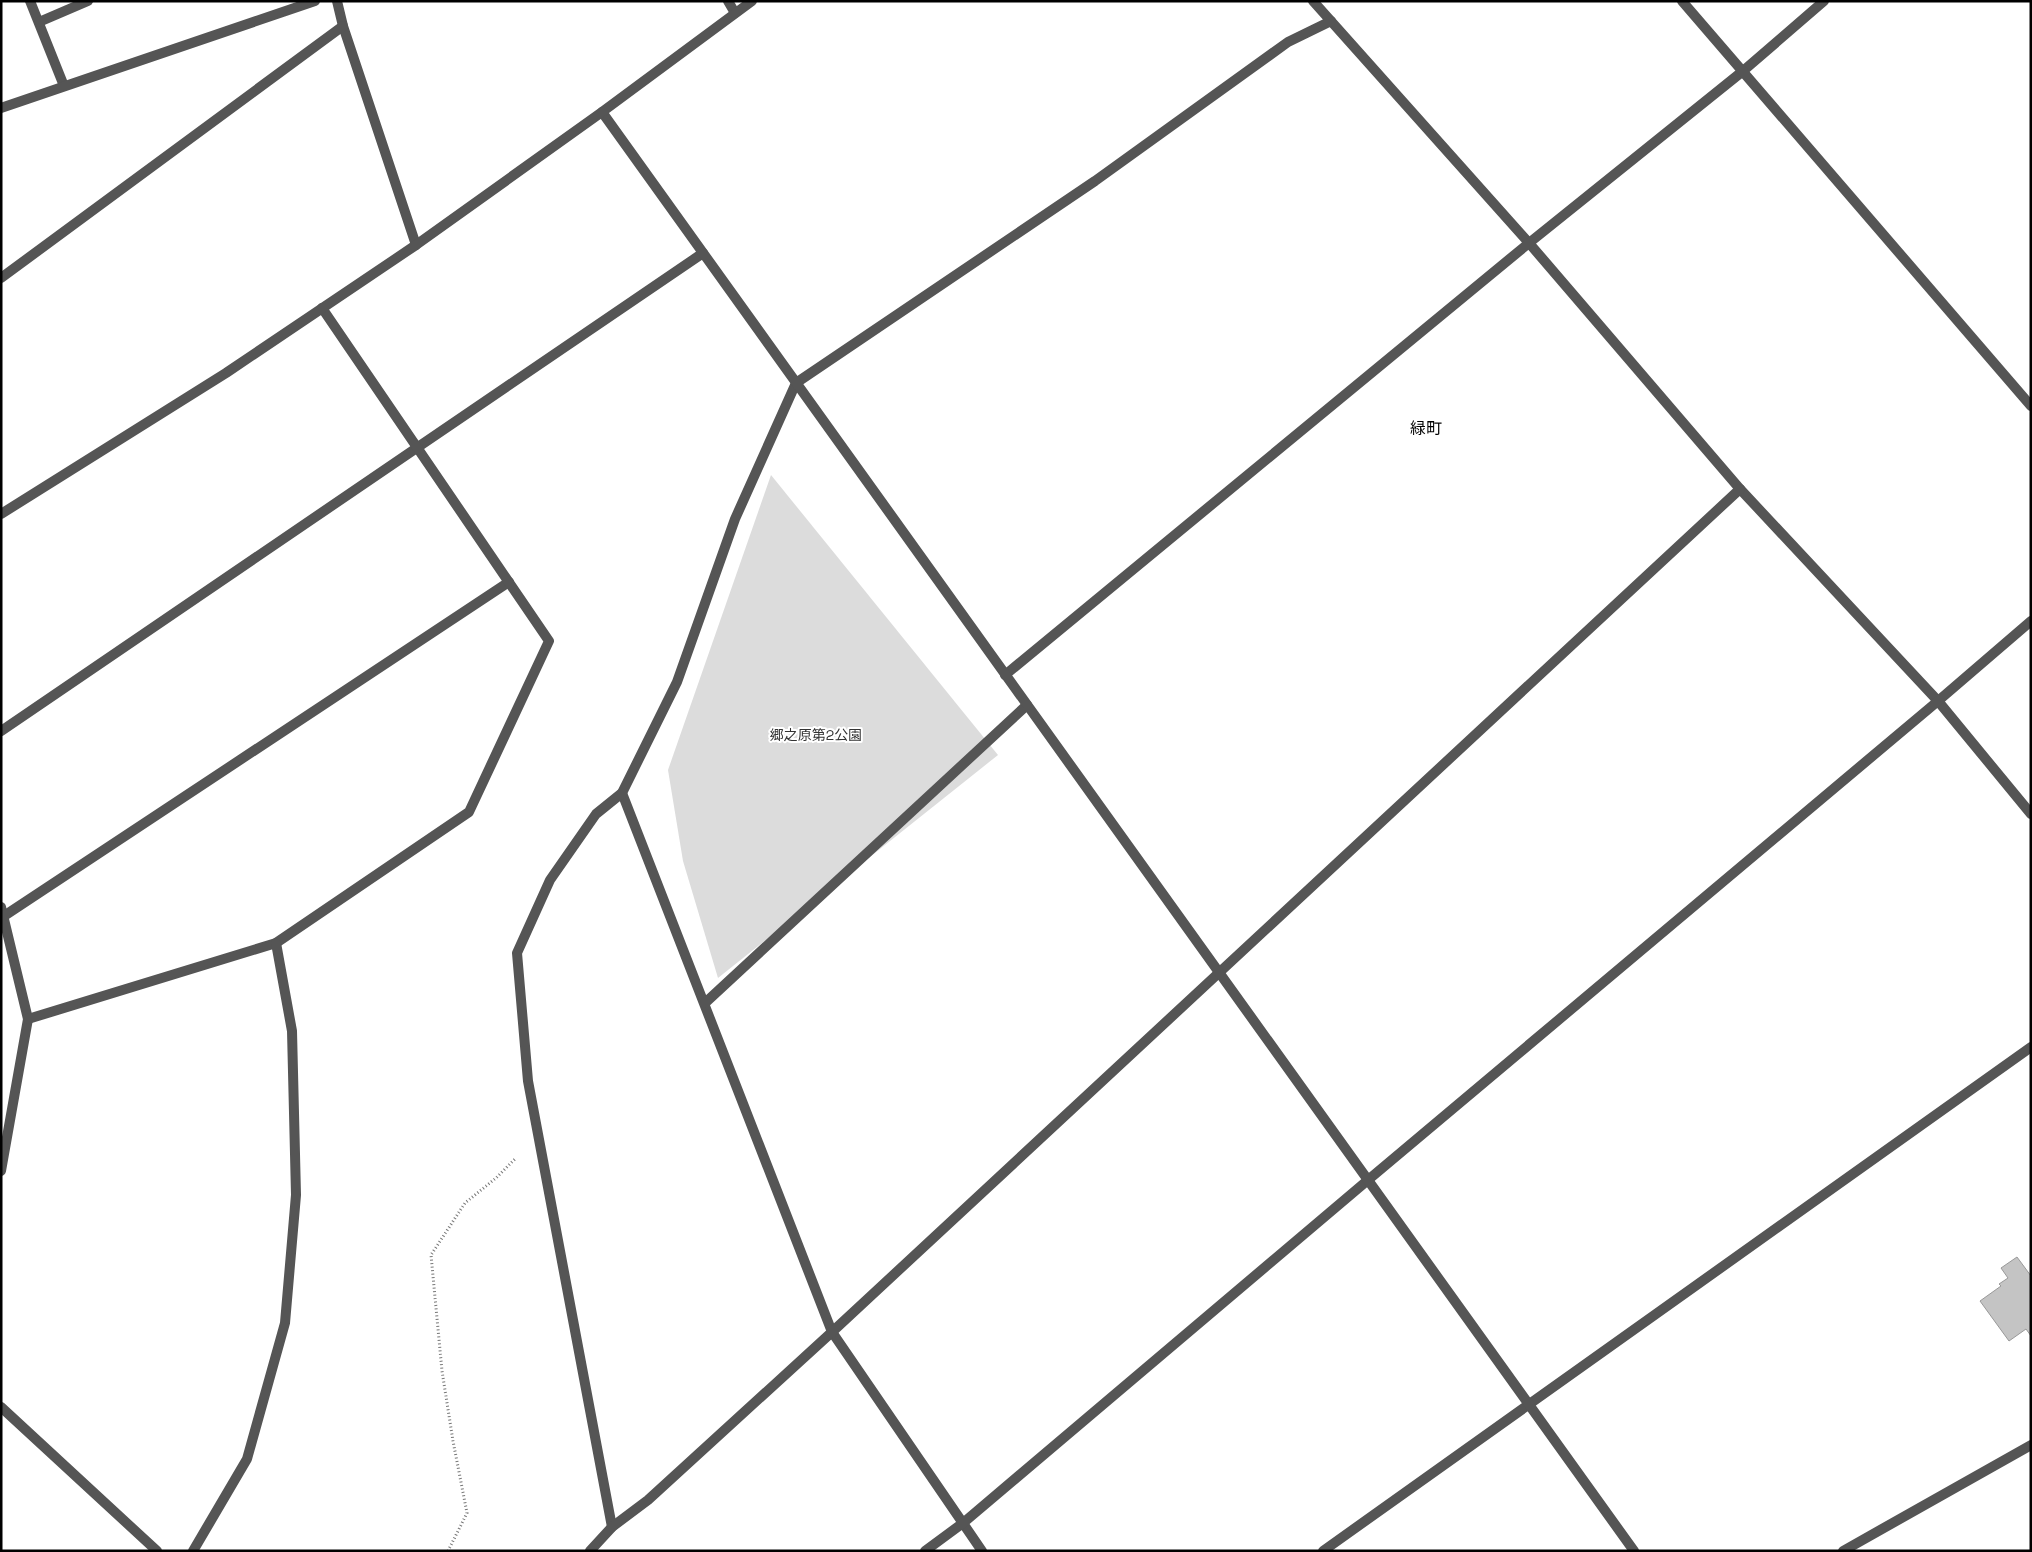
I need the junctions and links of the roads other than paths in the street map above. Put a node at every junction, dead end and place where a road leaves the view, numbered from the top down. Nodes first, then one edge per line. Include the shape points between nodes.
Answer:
1 (30, 1) edge
2 (88, 1) edge
3 (315, 1) edge
4 (337, 1) edge
5 (728, 1) edge
6 (752, 1) edge
7 (1313, 1) edge
8 (1682, 1) edge
9 (1824, 1) edge
10 (735, 13) junction
11 (1331, 21) junction
12 (39, 22) junction
13 (343, 26) junction
14 (1743, 70) junction
15 (64, 86) junction
16 (1, 108) edge
17 (602, 112) junction
18 (1529, 243) junction
19 (416, 245) junction
20 (703, 253) junction
21 (1, 278) edge
22 (322, 308) junction
23 (796, 383) junction
24 (2031, 406) edge
25 (417, 447) junction
26 (1740, 489) junction
27 (1, 514) edge
28 (509, 582) junction
29 (2031, 621) edge
30 (1005, 674) junction
31 (1938, 701) junction
32 (1026, 705) junction
33 (1, 731) edge
34 (622, 793) junction
35 (2031, 814) edge
36 (3, 911) edge
37 (276, 943) junction
38 (1218, 972) junction
39 (705, 1003) junction
40 (28, 1019) junction
41 (2031, 1047) edge
42 (1, 1171) edge
43 (1368, 1180) junction
44 (832, 1332) junction
45 (1529, 1404) junction
46 (1, 1407) edge
47 (2031, 1445) edge
48 (963, 1523) junction
49 (612, 1527) junction
50 (157, 1551) edge
51 (192, 1551) edge
52 (590, 1551) edge
53 (925, 1551) edge
54 (982, 1551) edge
55 (1323, 1551) edge
56 (1634, 1551) edge
57 (1843, 1551) edge

1 - 12 street
2 - 12 street
3 - 15 street
4 - 13 street
5 - 10 street
6 - 10 street
7 - 11 street
8 - 14 street
9 - 14 street
10 - 17 street
11 - 18 street
11 - 23 street via 1288,42 1095,181
12 - 15 street
13 - 19 street
13 - 21 street
14 - 18 street
14 - 24 street
15 - 16 street
17 - 19 street
17 - 20 street
18 - 26 street
18 - 30 street
19 - 22 street
20 - 23 street
20 - 25 street
22 - 25 street
22 - 27 street via 226,373
23 - 30 street
23 - 34 street via 735,519 677,682
25 - 28 street
25 - 33 street
26 - 31 street
26 - 38 street
28 - 36 street
28 - 37 street via 549,641 469,812
29 - 31 street
30 - 32 street
31 - 35 street
31 - 43 street
32 - 38 street
32 - 39 street
34 - 39 street
34 - 49 street via 596,814 550,880 517,953 528,1081
36 - 40 street
37 - 40 street
37 - 51 street via 292,1031 296,1195 285,1323 247,1459
38 - 43 street
38 - 44 street
39 - 44 street
40 - 42 street
41 - 45 street
43 - 45 street
43 - 48 street
44 - 48 street
44 - 49 street via 648,1500
45 - 55 street
45 - 56 street
46 - 50 street
47 - 57 street
48 - 53 street
48 - 54 street
49 - 52 street

